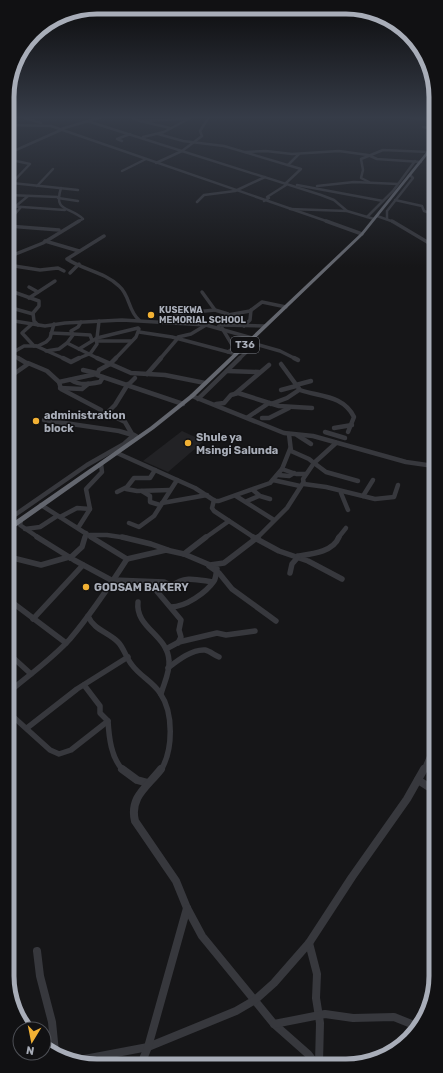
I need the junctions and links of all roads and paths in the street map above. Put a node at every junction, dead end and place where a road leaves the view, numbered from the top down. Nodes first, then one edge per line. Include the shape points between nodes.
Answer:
1 (27, 167) edge
2 (130, 167) edge
3 (167, 167) edge
4 (230, 167) edge
5 (293, 167) edge
6 (362, 167) edge
7 (413, 167) edge
8 (415, 167) edge
9 (53, 169) dead end
10 (122, 171) dead end
11 (410, 175) junction
12 (265, 178) junction
13 (14, 181) edge
14 (369, 182) junction
15 (14, 183) edge
16 (286, 184) junction
17 (398, 184) junction
18 (37, 186) junction
19 (312, 187) junction
20 (61, 188) junction
21 (78, 190) dead end
22 (235, 191) junction
23 (14, 195) edge
24 (28, 196) junction
25 (58, 198) junction
26 (395, 200) junction
27 (78, 201) dead end
28 (264, 201) junction
29 (383, 201) junction
30 (197, 202) dead end
31 (16, 206) joint
32 (21, 207) junction
33 (307, 208) junction
34 (288, 209) junction
35 (66, 210) junction
36 (347, 211) junction
37 (300, 213) junction
38 (429, 213) edge
39 (14, 215) edge
40 (367, 217) junction
41 (376, 217) junction
42 (388, 219) junction
43 (14, 226) edge
44 (59, 230) dead end
45 (362, 234) junction
46 (104, 236) dead end
47 (45, 242) junction
48 (429, 243) edge
49 (79, 251) junction
50 (14, 255) edge
51 (79, 264) junction
52 (14, 266) edge
53 (64, 271) dead end
54 (70, 273) dead end
55 (55, 281) dead end
56 (29, 287) dead end
57 (14, 292) edge
58 (38, 292) junction
59 (202, 292) dead end
60 (29, 298) junction
61 (286, 307) junction
62 (14, 309) edge
63 (215, 310) junction
64 (251, 310) junction
65 (34, 314) junction
66 (175, 314) dead end
67 (228, 315) junction
68 (14, 321) edge
69 (99, 321) junction
70 (139, 321) junction
71 (81, 322) junction
72 (32, 324) junction
73 (54, 324) junction
74 (206, 325) junction
75 (40, 326) junction
76 (244, 326) junction
77 (266, 326) junction
78 (220, 327) junction
79 (138, 330) junction
80 (51, 333) junction
81 (73, 334) junction
82 (177, 338) junction
83 (95, 339) junction
84 (250, 340) junction
85 (131, 341) junction
86 (67, 343) junction
87 (256, 344) junction
88 (35, 346) junction
89 (79, 349) junction
90 (14, 351) edge
91 (46, 351) junction
92 (228, 352) junction
93 (90, 354) junction
94 (236, 354) junction
95 (14, 356) edge
96 (298, 360) dead end
97 (28, 363) junction
98 (110, 364) junction
99 (281, 364) dead end
100 (269, 365) dead end
101 (83, 370) dead end
102 (227, 371) junction
103 (259, 372) junction
104 (14, 374) edge
105 (96, 374) junction
106 (147, 374) junction
107 (103, 377) junction
108 (135, 378) dead end
109 (71, 380) junction
110 (311, 381) dead end
111 (58, 382) junction
112 (206, 383) junction
113 (88, 384) junction
114 (128, 384) junction
115 (297, 387) junction
116 (60, 388) junction
117 (282, 390) dead end
118 (236, 393) junction
119 (192, 396) junction
120 (198, 399) junction
121 (270, 403) junction
122 (182, 404) junction
123 (215, 404) junction
124 (289, 408) junction
125 (312, 408) dead end
126 (101, 410) dead end
127 (248, 417) junction
128 (262, 418) dead end
129 (44, 420) dead end
130 (352, 425) junction
131 (334, 428) dead end
132 (292, 434) junction
133 (135, 436) junction
134 (346, 436) junction
135 (323, 439) junction
136 (335, 443) junction
137 (311, 444) dead end
138 (354, 447) junction
139 (290, 449) junction
140 (117, 453) junction
141 (314, 463) junction
142 (100, 464) junction
143 (429, 465) edge
144 (282, 469) junction
145 (155, 470) junction
146 (294, 473) junction
147 (306, 474) junction
148 (278, 475) junction
149 (177, 480) junction
150 (273, 480) junction
151 (372, 480) dead end
152 (358, 481) dead end
153 (302, 485) junction
154 (398, 485) dead end
155 (126, 489) junction
156 (170, 490) junction
157 (252, 490) junction
158 (141, 491) junction
159 (339, 491) junction
160 (117, 492) dead end
161 (206, 495) junction
162 (236, 496) junction
163 (259, 496) junction
164 (363, 496) junction
165 (270, 499) dead end
166 (214, 500) junction
167 (247, 502) junction
168 (161, 504) junction
169 (41, 505) junction
170 (90, 509) junction
171 (348, 510) dead end
172 (14, 515) edge
173 (58, 516) junction
174 (21, 520) junction
175 (274, 520) junction
176 (229, 521) junction
177 (129, 523) dead end
178 (14, 524) edge
179 (78, 528) junction
180 (346, 528) dead end
181 (25, 529) junction
182 (88, 534) junction
183 (256, 539) junction
184 (168, 550) junction
185 (184, 554) junction
186 (70, 557) junction
187 (297, 557) junction
188 (14, 558) edge
189 (127, 559) junction
190 (83, 565) junction
191 (217, 568) junction
192 (290, 573) dead end
193 (342, 579) dead end
194 (114, 581) junction
195 (213, 582) junction
196 (155, 590) dead end
197 (138, 602) dead end
198 (14, 604) edge
199 (171, 607) junction
200 (88, 616) junction
201 (33, 619) junction
202 (276, 621) dead end
203 (255, 631) dead end
204 (66, 643) junction
205 (178, 643) junction
206 (166, 649) junction
207 (128, 657) junction
208 (218, 657) dead end
209 (14, 659) edge
210 (168, 668) junction
211 (31, 674) junction
212 (84, 684) junction
213 (14, 688) edge
214 (162, 694) junction
215 (14, 717) edge
216 (108, 721) junction
217 (27, 728) junction
218 (429, 757) edge
219 (418, 780) junction
220 (148, 783) junction
221 (429, 787) edge
222 (187, 908) junction
223 (309, 943) junction
224 (36, 951) dead end
225 (255, 1000) junction
226 (318, 1014) junction
227 (274, 1024) junction
228 (413, 1025) edge
229 (54, 1047) edge
230 (148, 1047) junction
231 (88, 1058) edge
232 (143, 1059) edge
233 (312, 1059) edge
234 (319, 1059) edge

1 - 13 street
2 - 10 street
3 - 22 street
4 - 12 street
5 - 16 street via 301,170
6 - 14 street via 361,178
7 - 17 street
8 - 11 highway, T36
9 - 18 street
11 - 26 street via 413,178
11 - 41 highway, T36
12 - 16 street
12 - 22 street
14 - 17 street
14 - 19 street
15 - 18 street
16 - 19 street
16 - 28 street
16 - 36 street via 334,200
17 - 29 street
18 - 20 street
19 - 29 street
20 - 21 street
20 - 25 street
22 - 28 street
22 - 30 street via 204,196
23 - 24 street
24 - 25 street
24 - 31 street
25 - 27 street
25 - 35 street via 61,207
26 - 38 street via 422,206 424,211
26 - 42 street via 387,211
28 - 34 street
29 - 40 street
31 - 32 street
32 - 35 street
32 - 39 street
33 - 34 street
33 - 36 street
33 - 37 street
34 - 37 street
35 - 47 street via 83,219
36 - 40 street
37 - 45 street
40 - 41 street
41 - 42 street
41 - 45 highway, T36
42 - 48 street
43 - 44 street
45 - 61 highway, T36
46 - 49 street
47 - 49 street
47 - 50 street
49 - 51 street via 68,259
51 - 54 street
51 - 70 street via 105,275 120,286 132,314
52 - 53 street via 42,270 57,268
55 - 58 street
56 - 58 street
57 - 60 street
58 - 60 street
59 - 63 street
60 - 65 street via 40,302
61 - 64 street via 264,302
61 - 77 highway, T36
62 - 65 street
63 - 66 street
63 - 67 street
64 - 67 street
64 - 76 street via 250,320
65 - 75 street via 34,321
67 - 78 street
68 - 72 street
69 - 70 street
69 - 71 street
69 - 83 street
70 - 74 street
70 - 79 street
71 - 73 street
71 - 81 street via 71,331
72 - 75 street
72 - 88 street via 22,333
73 - 75 street
73 - 80 street
74 - 78 street
74 - 82 street
76 - 77 street
76 - 78 street
77 - 84 highway, T36
78 - 84 street
78 - 92 street via 234,348
79 - 82 street
79 - 83 street
79 - 85 street via 136,337
80 - 81 street
80 - 88 street via 48,340
81 - 83 street via 90,335
81 - 86 street
82 - 92 street
82 - 106 street
83 - 85 street
83 - 89 street
83 - 93 street via 97,344
84 - 87 street
84 - 94 highway, T36
85 - 98 street
86 - 89 street
86 - 91 street via 59,349
87 - 96 street via 280,351
87 - 102 street
88 - 90 street via 26,345
88 - 91 street
89 - 93 street
91 - 93 street via 71,362
92 - 94 street
93 - 98 street
94 - 112 highway, T36
95 - 97 street
97 - 104 street
97 - 111 street via 51,373
98 - 105 street
98 - 106 street via 132,373
99 - 115 street
100 - 103 street
101 - 105 street
102 - 103 street
102 - 120 street
103 - 118 street
105 - 107 street
105 - 109 street
106 - 112 street
107 - 113 street via 100,382
107 - 114 street
108 - 114 street
109 - 111 street
109 - 113 street via 75,383
110 - 115 street
111 - 116 street
112 - 119 highway, T36
113 - 116 street via 82,389
114 - 122 street
114 - 133 street via 106,413 125,422
115 - 117 street
115 - 121 street via 287,398
115 - 130 street via 344,403 353,414
116 - 126 street
118 - 121 street
118 - 123 street via 224,403
119 - 120 street
119 - 122 highway, T36
120 - 123 street
121 - 124 street
121 - 127 street
122 - 133 highway, T36
123 - 127 street
124 - 125 street
124 - 128 street
127 - 132 street
129 - 133 street
130 - 131 street
130 - 134 street
132 - 135 street
132 - 137 street
132 - 139 street
133 - 140 highway, T36
133 - 172 street via 86,465
134 - 135 street via 323,431
134 - 136 street
134 - 138 street
135 - 136 street
136 - 138 street
136 - 141 street
138 - 143 street via 406,462
139 - 141 street
139 - 144 street
140 - 142 highway, T36
140 - 145 street
141 - 147 street
141 - 152 street via 326,472
142 - 169 highway, T36
142 - 170 street via 102,472 86,489
144 - 146 street
144 - 148 street
145 - 149 street
145 - 155 street via 150,478 134,478 132,485
146 - 147 street
146 - 148 street via 289,476
147 - 153 street
148 - 150 street
149 - 156 street
149 - 161 street
150 - 153 street
150 - 157 street
151 - 164 street
153 - 159 street
153 - 175 street via 290,505
154 - 164 street via 396,494 391,498 375,499
155 - 158 street
155 - 160 street
156 - 158 street
156 - 168 street
157 - 162 street
157 - 163 street
158 - 168 street via 150,496 150,502
159 - 164 street
159 - 171 street
161 - 166 street
161 - 168 street
162 - 166 street via 221,501
162 - 167 street
163 - 165 street
163 - 167 street
166 - 176 street via 212,510
167 - 175 street
168 - 177 street via 154,516 142,526 136,527
169 - 173 street
169 - 174 highway, T36
170 - 173 street via 77,508
170 - 179 street
173 - 179 street
173 - 181 street via 44,526
174 - 178 highway, T36
174 - 181 street via 20,526
175 - 183 street
176 - 183 street
176 - 185 street
179 - 182 street
180 - 187 street via 341,531 333,545 315,554
181 - 186 street
182 - 184 street via 113,534
182 - 186 street via 82,547
182 - 189 street
183 - 187 street
183 - 191 street
184 - 185 street
184 - 189 street
185 - 191 street
186 - 188 street via 41,564
186 - 190 street
187 - 192 street
187 - 193 street
189 - 194 street
190 - 194 street
190 - 201 street
191 - 195 street via 217,576
191 - 202 street via 232,589
194 - 195 street via 164,582 172,586 185,578
194 - 200 street
195 - 199 street via 192,600 179,607
196 - 199 street
197 - 206 street via 136,609 139,618 156,634
198 - 201 street
199 - 205 street via 181,620 181,637
200 - 204 street
200 - 207 street via 91,624 123,647
201 - 204 street
203 - 205 street via 226,635 217,633
204 - 211 street
205 - 206 street
206 - 210 street via 170,659
207 - 212 street
207 - 214 street via 134,667
208 - 210 street via 201,651 179,660
209 - 211 street
210 - 214 street
211 - 213 street
212 - 216 street via 100,706 100,713
212 - 217 street
214 - 220 street via 168,718 169,747 162,768
215 - 217 street
216 - 217 street via 71,750 59,754 50,750
216 - 220 street via 110,744 120,767 126,774
218 - 219 street
219 - 221 street
219 - 223 street
220 - 222 street via 134,802 132,816 176,881
222 - 225 street via 202,936
222 - 230 street
223 - 225 street via 274,983
223 - 226 street via 316,968
224 - 229 street via 52,1022
225 - 227 street
225 - 230 street via 236,1012
226 - 227 street
226 - 228 street via 359,1018 394,1017
226 - 234 street
227 - 233 street
230 - 231 street
230 - 232 street

